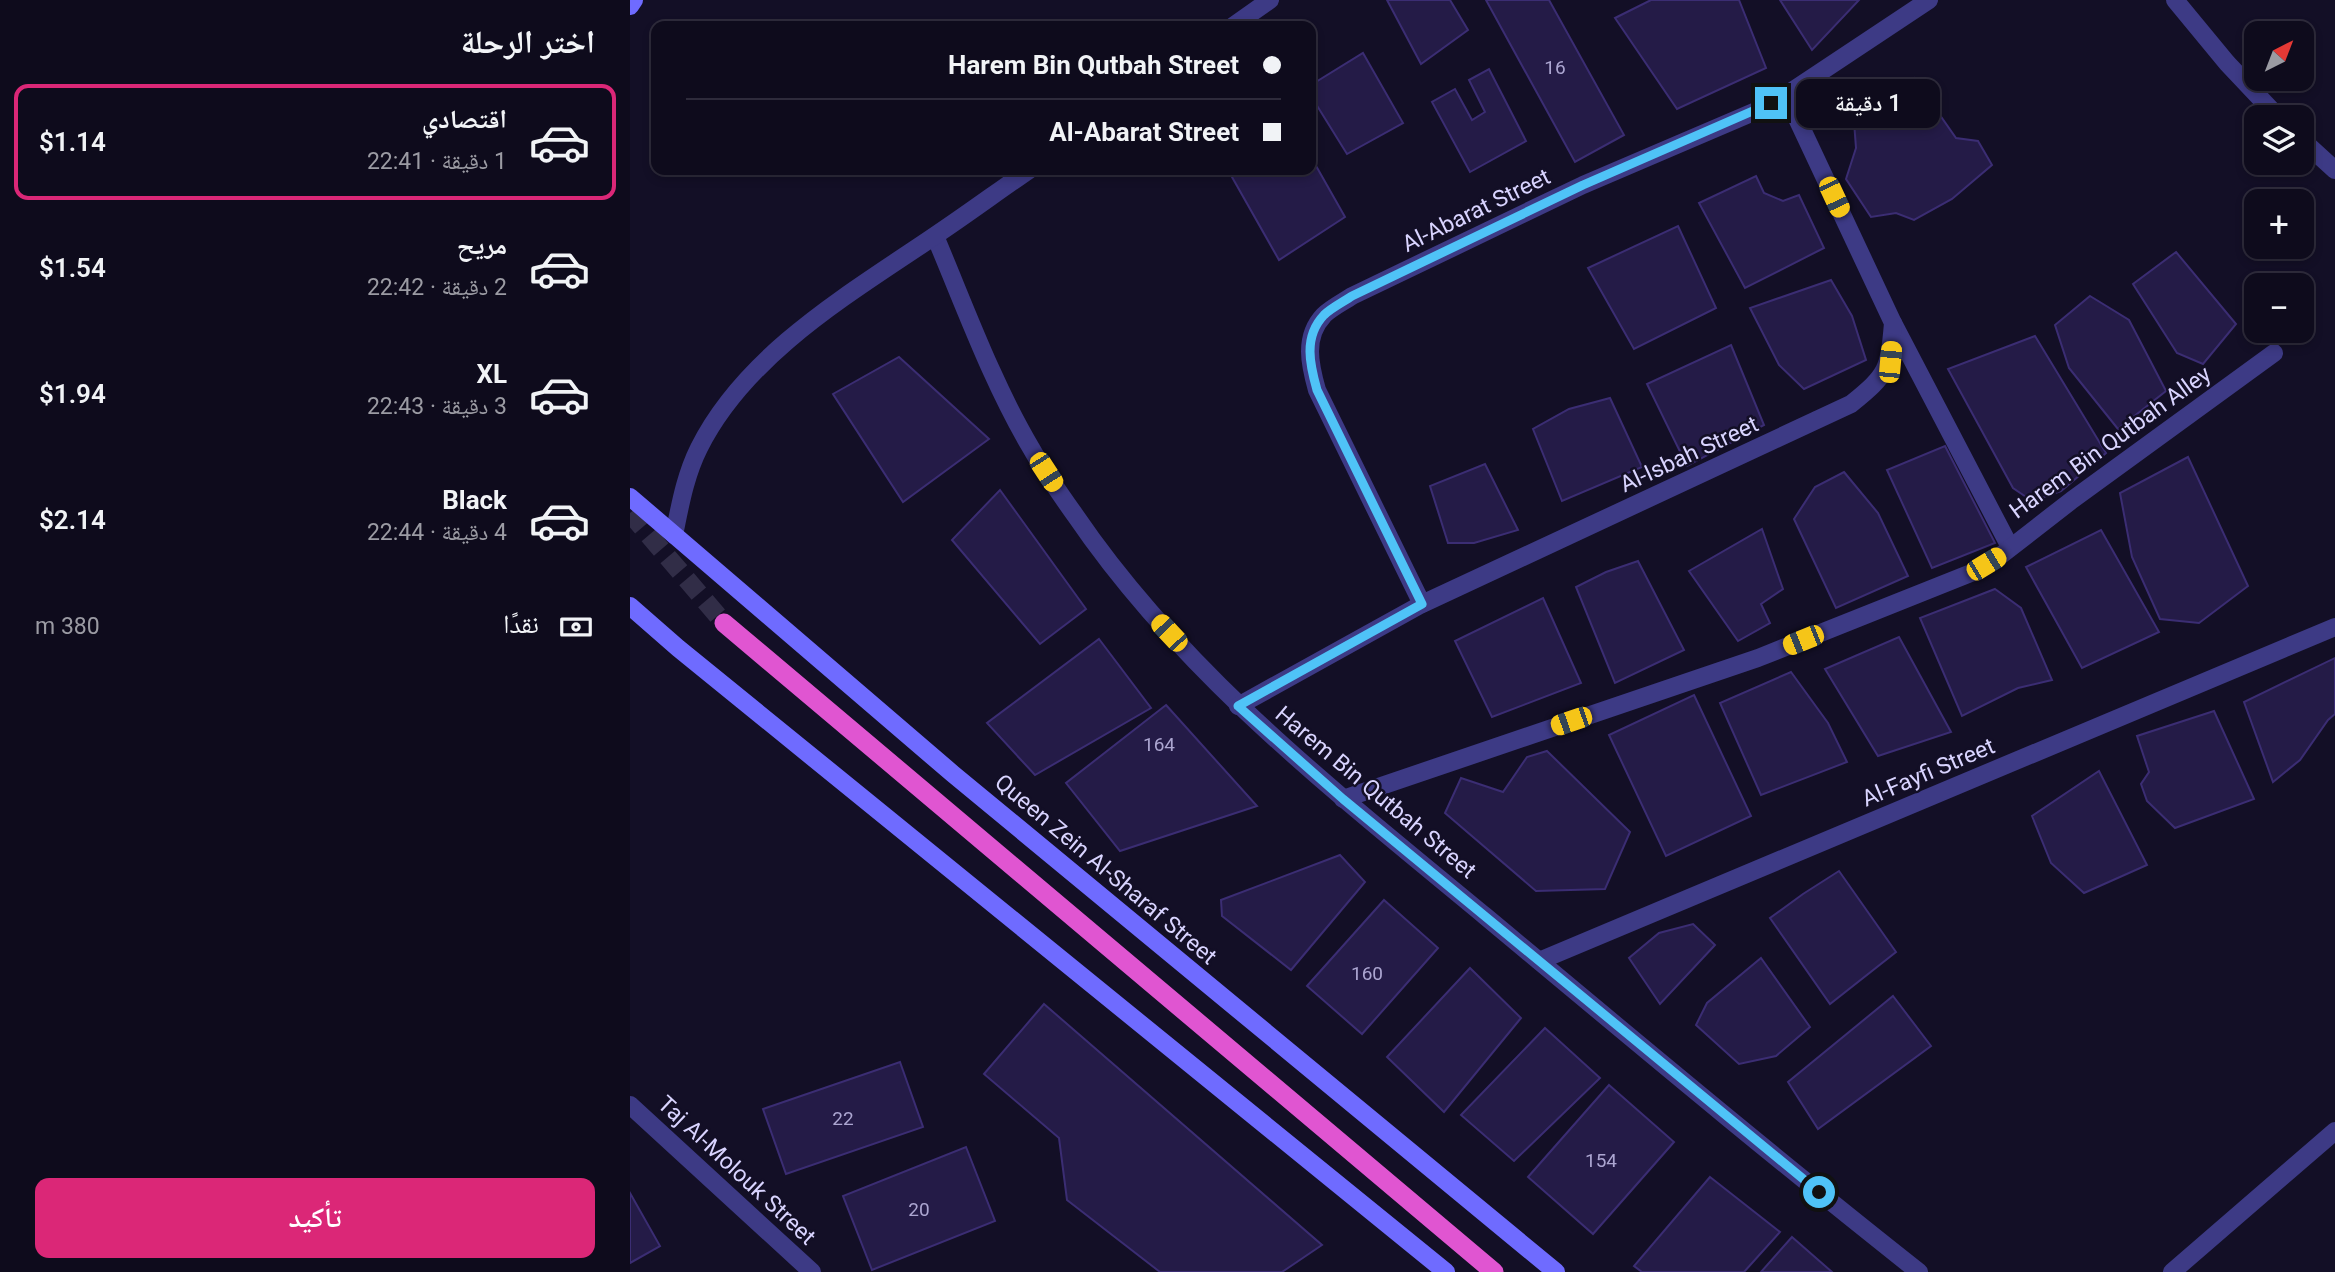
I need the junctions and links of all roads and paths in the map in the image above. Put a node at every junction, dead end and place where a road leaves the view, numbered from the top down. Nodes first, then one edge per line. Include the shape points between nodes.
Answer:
1 (634, 0) edge
2 (1270, 0) edge
3 (1928, 0) edge
4 (2175, 0) edge
5 (630, 6) edge
6 (1240, 21) edge
7 (1786, 95) junction
8 (2267, 105) edge
9 (2314, 151) edge
10 (2335, 170) edge
11 (1022, 175) edge
12 (935, 236) junction
13 (1893, 323) junction
14 (2274, 352) dead end
15 (630, 496) edge
16 (674, 535) junction
17 (2010, 547) junction
18 (1422, 604) junction
19 (630, 606) edge
20 (724, 623) tunnel mouth
21 (2335, 627) edge
22 (1238, 706) junction
23 (1343, 799) junction
24 (1539, 961) junction
25 (630, 1105) edge
26 (2335, 1131) edge
27 (812, 1272) edge
28 (1446, 1272) edge
29 (1494, 1272) edge
30 (1556, 1272) edge
31 (1919, 1272) edge
32 (2172, 1272) edge

1 - 5 main road
2 - 6 street
3 - 7 street, Al-Abarat Street
4 - 8 street
7 - 13 street, Al-Isbah Street
7 - 18 street, Al-Abarat Street via 1559,197 1352,296 1323,316 1311,339 1309,362 1317,390
9 - 10 street
11 - 12 street
12 - 16 street via 838,300 750,376 698,449 682,491
12 - 22 street, Harem Bin Qutbah Street via 1031,448 1151,615
13 - 17 street
13 - 18 street, Al-Isbah Street via 1890,362 1872,387 1851,404
14 - 17 street, Harem Bin Qutbah Alley
15 - 16 main road, Queen Zein Al-Sharaf Street
16 - 30 main road, Queen Zein Al-Sharaf Street via 953,774
17 - 23 street, Harem Bin Qutbah Alley via 1972,573 1758,659
18 - 22 street, Al-Isbah Street
19 - 28 main road
20 - 29 highway
21 - 24 street, Al-Fayfi Street
22 - 23 street, Harem Bin Qutbah Street
23 - 24 street, Harem Bin Qutbah Street
24 - 31 street, Harem Bin Qutbah Street
25 - 27 street, Taj Al-Molouk Street
26 - 32 street

